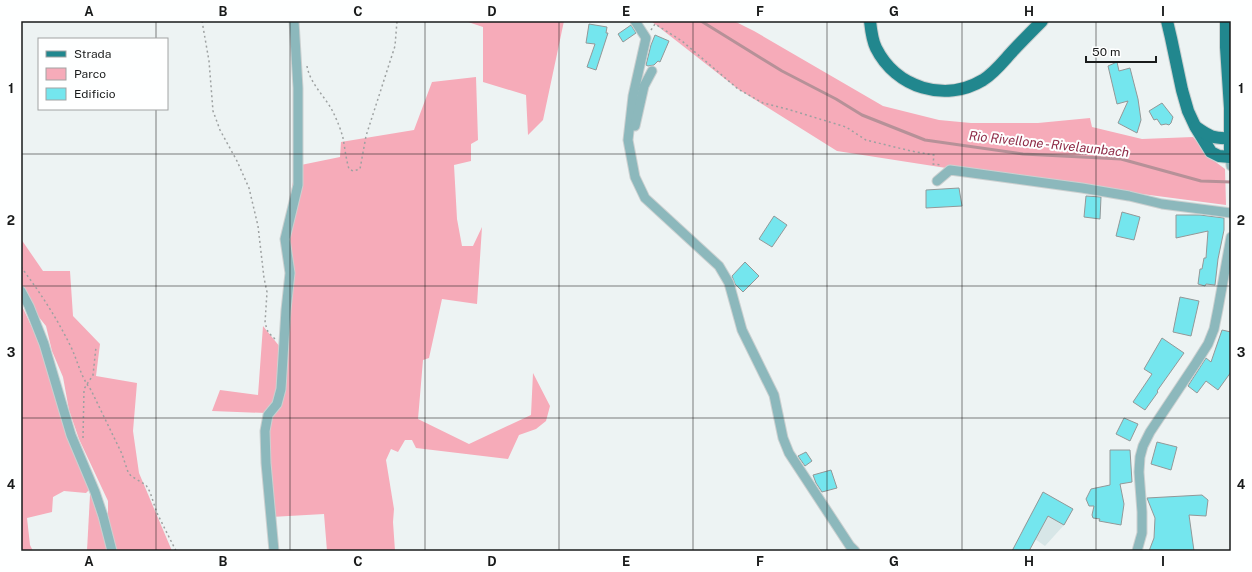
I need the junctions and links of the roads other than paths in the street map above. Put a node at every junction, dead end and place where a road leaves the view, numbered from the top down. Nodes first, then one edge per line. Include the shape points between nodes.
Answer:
1 (294, 21) edge
2 (635, 21) edge
3 (870, 21) edge
4 (1042, 21) edge
5 (1167, 21) edge
6 (1226, 21) edge
7 (652, 71) dead end
8 (1195, 126) junction
9 (1230, 138) junction
10 (628, 140) junction
11 (1231, 161) edge
12 (937, 181) dead end
13 (1231, 213) edge
14 (1231, 237) edge
15 (21, 291) edge
16 (112, 551) edge
17 (274, 551) edge
18 (855, 551) edge
19 (1137, 551) edge

1 - 17 street via 298,88 298,185 285,239 290,273 281,389 277,404 268,415 265,431
2 - 10 street via 646,38 633,96
3 - 4 main road via 876,48 896,73 923,88 949,91 973,85 984,79
5 - 8 main road via 1182,90
6 - 9 main road
7 - 10 street via 644,86 634,130
8 - 9 main road via 1217,139
8 - 11 main road via 1211,152
9 - 11 main road
10 - 18 street via 635,177 645,198 719,266 729,283 742,330 774,395 783,438 790,453
12 - 13 street via 950,170 1082,188 1162,204
14 - 19 street via 1214,329 1208,344 1143,446 1139,472 1142,533
15 - 16 street via 44,344 78,453 103,516

